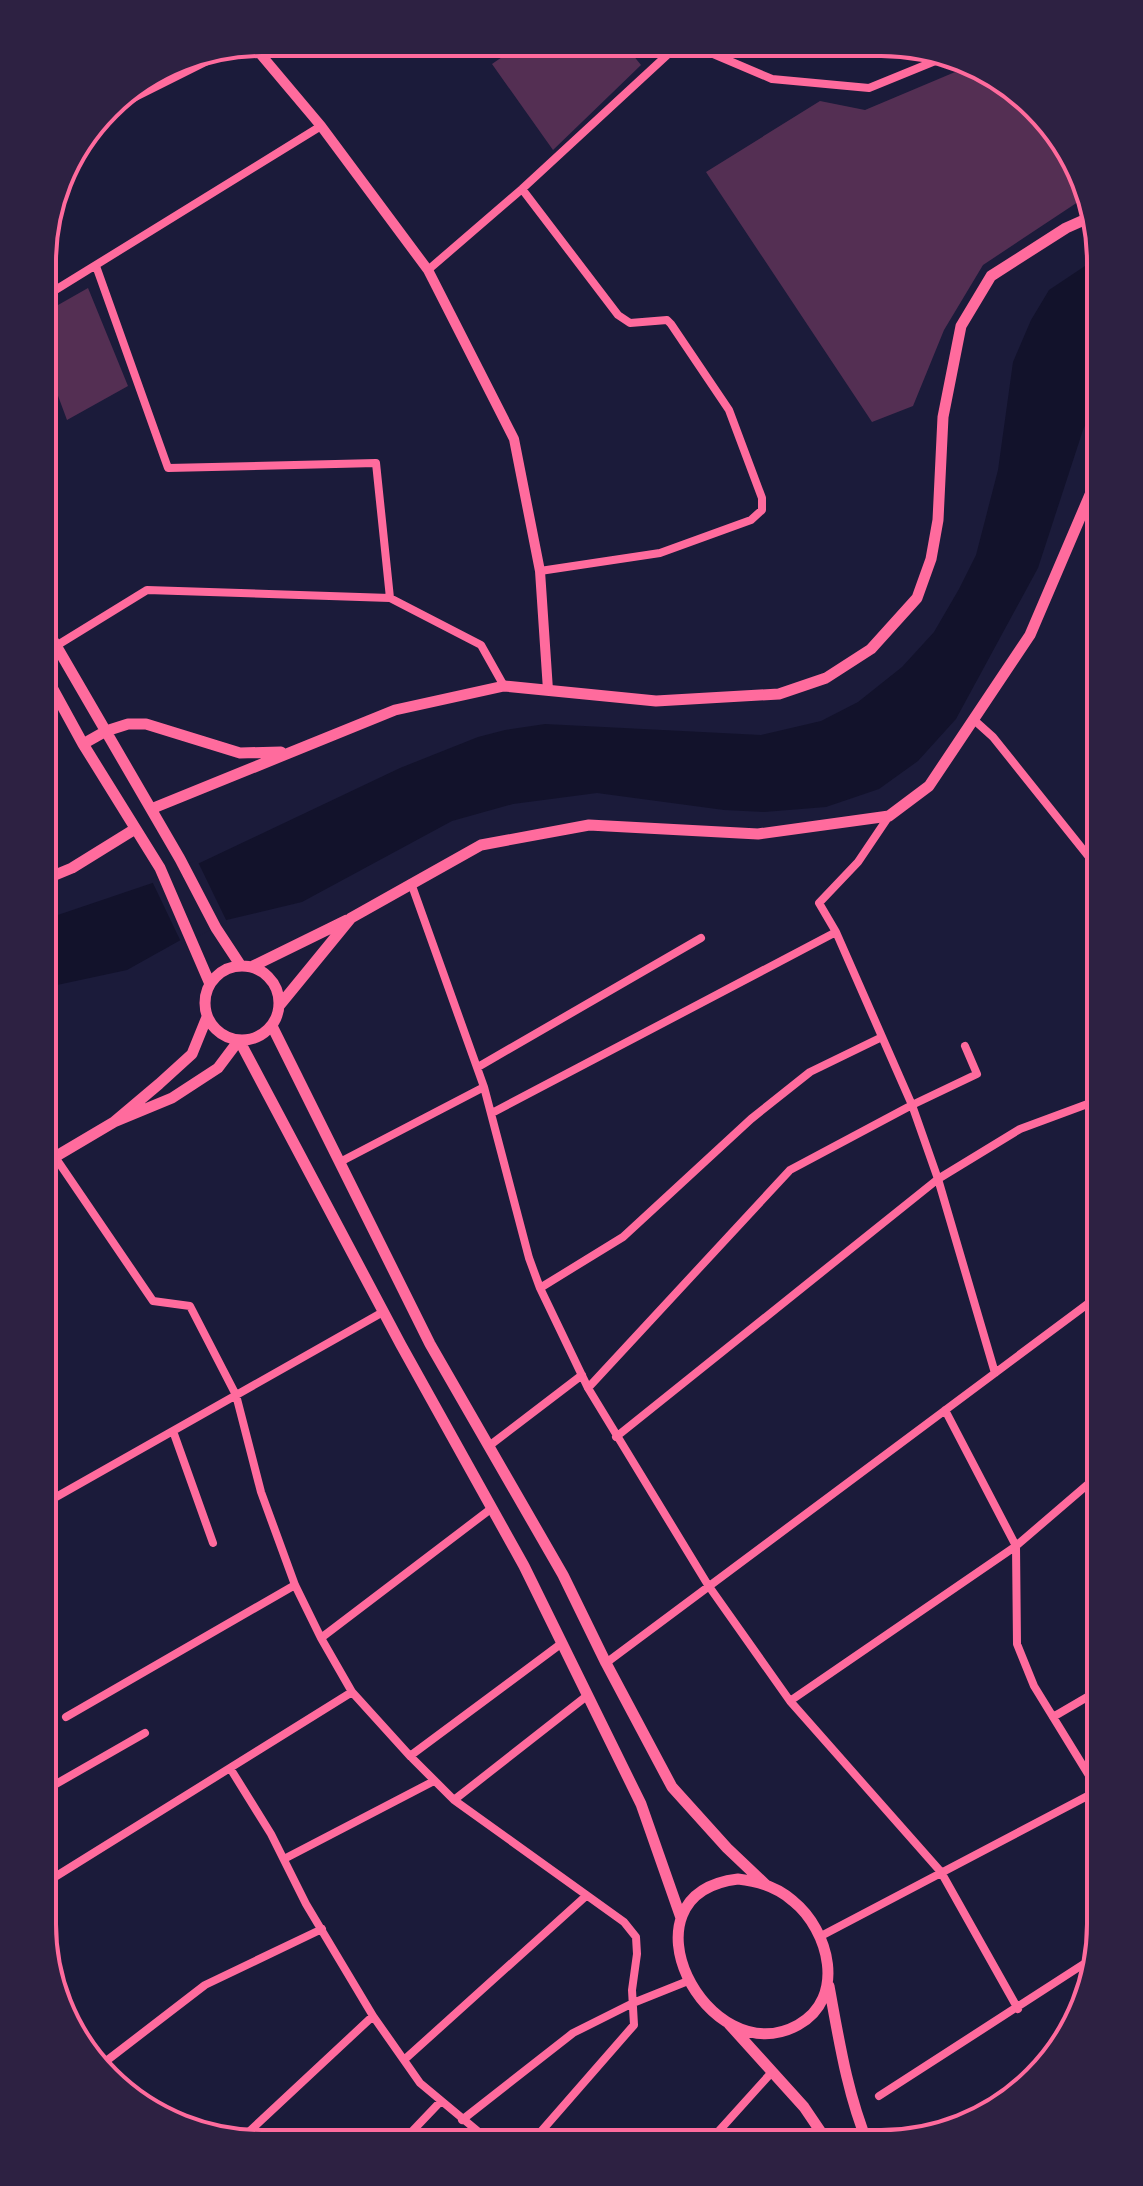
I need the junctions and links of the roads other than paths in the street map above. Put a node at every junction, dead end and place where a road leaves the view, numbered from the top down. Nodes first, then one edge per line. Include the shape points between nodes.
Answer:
1 (262, 56) edge
2 (666, 56) edge
3 (718, 56) edge
4 (931, 63) edge
5 (181, 73) edge
6 (159, 84) edge
7 (321, 126) junction
8 (522, 189) junction
9 (1083, 221) edge
10 (96, 266) junction
11 (428, 270) junction
12 (56, 290) edge
13 (1087, 502) edge
14 (540, 571) junction
15 (390, 598) junction
16 (56, 646) joint
17 (504, 686) junction
18 (548, 690) junction
19 (56, 695) edge
20 (973, 719) junction
21 (106, 731) junction
22 (83, 744) junction
23 (289, 751) junction
24 (151, 809) junction
25 (889, 816) junction
26 (135, 829) junction
27 (1087, 854) edge
28 (56, 875) edge
29 (411, 883) junction
30 (351, 918) junction
31 (836, 932) junction
32 (701, 938) dead end
33 (246, 966) junction
34 (210, 984) junction
35 (279, 1006) junction
36 (207, 1017) junction
37 (272, 1026) junction
38 (882, 1037) junction
39 (239, 1040) junction
40 (965, 1046) dead end
41 (478, 1067) junction
42 (484, 1087) junction
43 (1087, 1104) edge
44 (912, 1105) junction
45 (492, 1113) junction
46 (114, 1122) junction
47 (56, 1156) edge
48 (56, 1158) edge
49 (340, 1162) junction
50 (938, 1179) junction
51 (540, 1288) junction
52 (1087, 1304) edge
53 (383, 1312) junction
54 (995, 1373) junction
55 (582, 1375) junction
56 (588, 1388) junction
57 (236, 1395) junction
58 (945, 1410) junction
59 (173, 1431) junction
60 (616, 1437) junction
61 (489, 1446) junction
62 (1087, 1485) edge
63 (56, 1497) edge
64 (492, 1508) junction
65 (213, 1543) dead end
66 (1016, 1546) junction
67 (295, 1585) junction
68 (708, 1585) junction
69 (321, 1638) junction
70 (562, 1643) junction
71 (606, 1663) junction
72 (352, 1692) junction
73 (588, 1695) junction
74 (1087, 1697) edge
75 (790, 1701) junction
76 (66, 1717) dead end
77 (1053, 1717) junction
78 (145, 1733) dead end
79 (410, 1756) junction
80 (230, 1768) junction
81 (1087, 1773) edge
82 (434, 1781) junction
83 (56, 1784) edge
84 (1087, 1799) edge
85 (454, 1800) junction
86 (284, 1859) junction
87 (941, 1872) junction
88 (56, 1876) edge
89 (766, 1885) junction
90 (586, 1896) junction
91 (681, 1918) junction
92 (322, 1929) junction
93 (821, 1936) junction
94 (1083, 1965) edge
95 (828, 1980) junction
96 (688, 1981) junction
97 (633, 2003) junction
98 (1018, 2009) junction
99 (373, 2016) junction
100 (726, 2021) junction
101 (107, 2060) edge
102 (404, 2060) junction
103 (772, 2072) junction
104 (879, 2096) dead end
105 (441, 2101) junction
106 (462, 2120) junction
107 (252, 2129) edge
108 (413, 2130) edge
109 (475, 2130) edge
110 (542, 2130) edge
111 (720, 2130) edge
112 (820, 2130) edge
113 (862, 2130) edge

1 - 7 street
2 - 8 street
3 - 4 street via 772,79 869,88
5 - 6 street
7 - 10 street
7 - 11 street
8 - 11 street
8 - 14 street via 618,315 630,323 671,324 729,410 762,498 762,510 751,520 660,553
9 - 18 main road via 991,276 961,326 943,417 931,559 917,598 871,649 826,678 779,694 656,701
10 - 12 street
10 - 15 street via 168,468 376,463
11 - 14 street via 514,439
13 - 20 main road via 1030,635
14 - 18 street
15 - 16 street via 147,590
15 - 17 street via 481,645
16 - 21 main road
17 - 18 main road
17 - 23 main road via 395,710
19 - 22 main road
20 - 25 main road via 929,786
20 - 27 street
21 - 22 main road
21 - 23 main road via 146,724 240,753
21 - 24 main road
22 - 26 main road
23 - 24 main road
24 - 33 main road via 216,928
25 - 29 main road via 758,834 589,825 481,845
25 - 31 street via 858,862 819,903
26 - 28 main road
26 - 34 main road via 160,868
29 - 30 main road
29 - 41 street
30 - 33 main road
30 - 35 main road
31 - 38 street
31 - 45 street
32 - 41 street
33 - 34 main road via 223,971
33 - 35 main road via 269,977
34 - 36 main road
35 - 37 main road
36 - 39 main road via 220,1033
36 - 46 main road via 192,1054
37 - 39 main road
37 - 49 main road
38 - 44 street
38 - 51 street via 810,1072 623,1237
39 - 46 main road via 218,1068 172,1098
39 - 53 main road
40 - 44 street via 977,1074
41 - 42 street
42 - 45 street
42 - 49 street
43 - 50 street via 1020,1129
44 - 50 street
44 - 56 street via 790,1170
45 - 51 street
46 - 47 main road
48 - 57 street via 153,1301 190,1306
49 - 61 main road via 430,1344
50 - 54 street
50 - 60 street
51 - 55 street
52 - 54 street
53 - 57 street
53 - 64 main road
54 - 58 street
55 - 56 street
55 - 61 street
56 - 60 street
57 - 59 street
57 - 67 street via 261,1492
58 - 66 street
58 - 68 street
59 - 63 street
59 - 65 street
60 - 68 street
61 - 71 main road
62 - 66 street
64 - 69 street
64 - 70 main road
66 - 75 street
66 - 77 street via 1017,1644
67 - 69 street
67 - 76 street
68 - 71 street
68 - 75 street
69 - 72 street
70 - 73 main road
70 - 79 street
71 - 89 main road via 672,1787
72 - 79 street
72 - 80 street
73 - 85 street
73 - 91 main road via 641,1804
74 - 77 street
75 - 87 street
77 - 81 street
78 - 83 street
79 - 82 street
80 - 86 street
80 - 88 street
82 - 85 street
82 - 86 street
84 - 87 street
85 - 90 street
86 - 92 street
87 - 93 street
87 - 98 street
89 - 91 main road via 738,1879 709,1886
89 - 93 main road via 793,1900
90 - 97 street via 636,1937
90 - 102 street
91 - 96 main road via 678,1947
92 - 99 street
92 - 101 street via 205,1985
93 - 95 main road
94 - 98 street
95 - 100 main road via 818,2007 797,2026 769,2033
95 - 113 main road
96 - 97 street
96 - 100 main road
97 - 106 street via 573,2033
97 - 110 street via 634,2025
98 - 104 street
99 - 102 street
99 - 107 street
100 - 103 main road
102 - 105 street
103 - 111 street
103 - 112 main road
105 - 106 street
105 - 108 street
106 - 109 street

